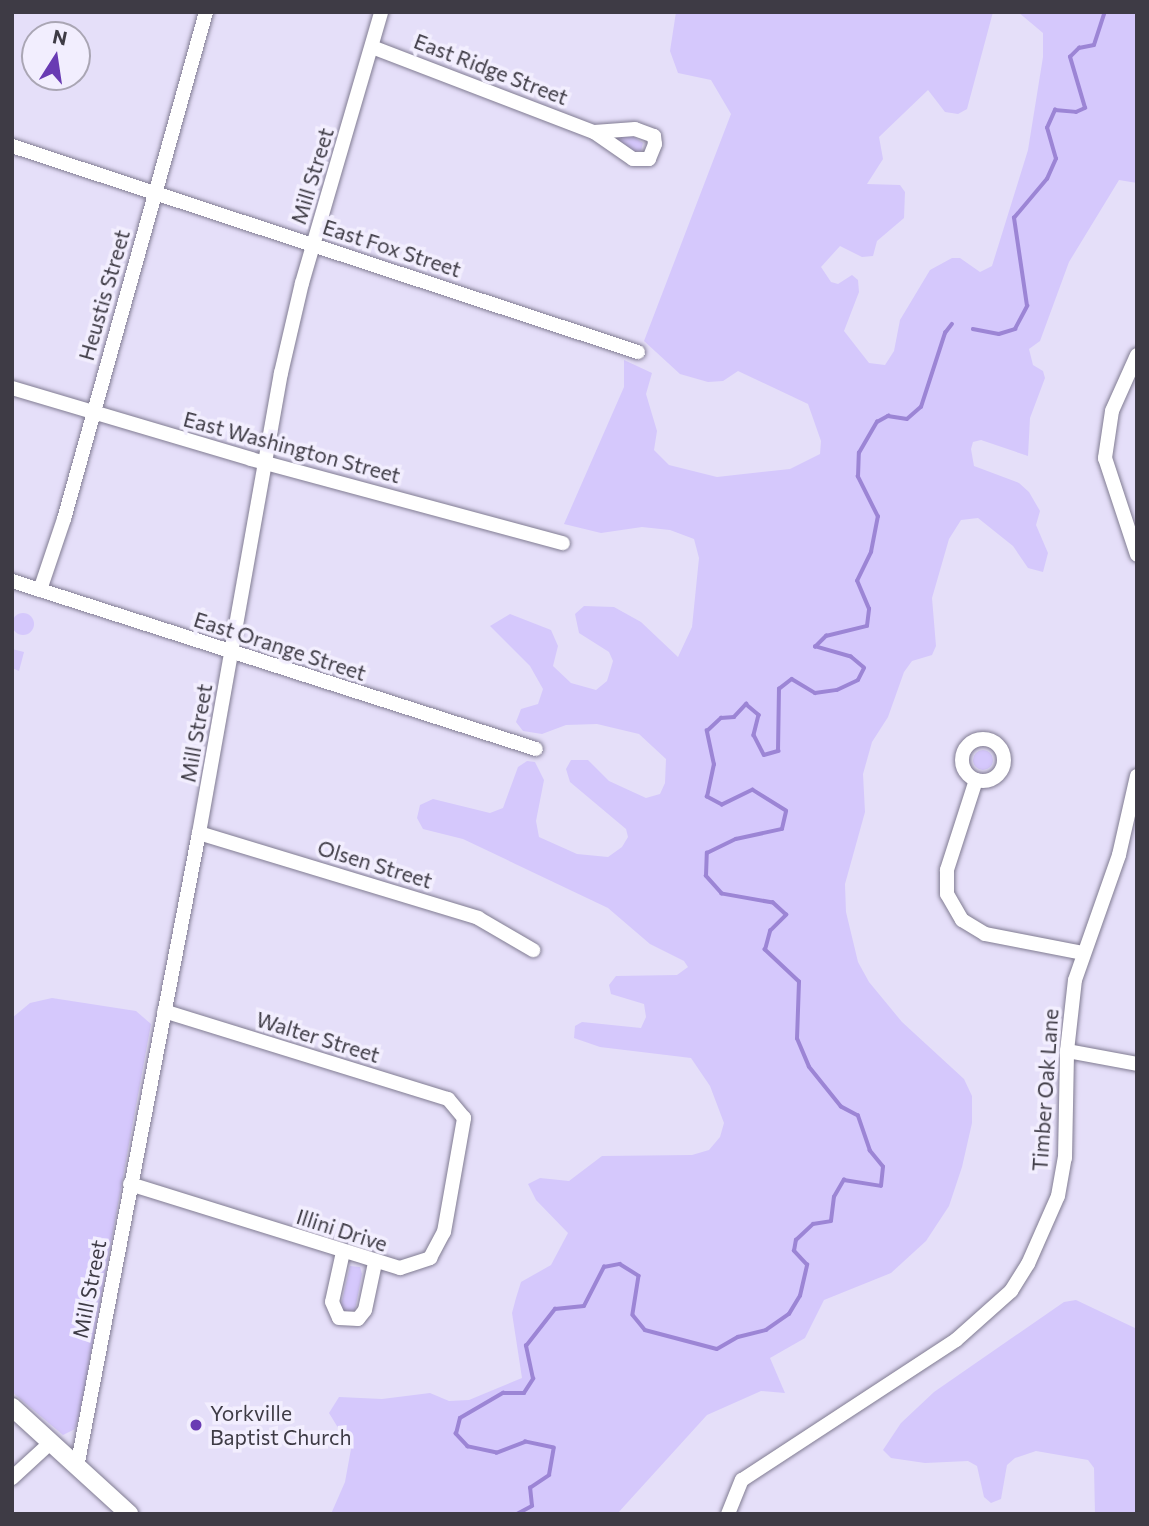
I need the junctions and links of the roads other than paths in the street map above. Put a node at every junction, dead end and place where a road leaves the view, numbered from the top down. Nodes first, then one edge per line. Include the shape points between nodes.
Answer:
1 (206, 12) edge
2 (381, 12) edge
3 (372, 47) junction
4 (594, 132) dead end
5 (12, 146) edge
6 (155, 191) junction
7 (313, 245) junction
8 (638, 352) dead end
9 (1137, 355) edge
10 (12, 388) edge
11 (92, 411) junction
12 (264, 463) junction
13 (1134, 537) edge
14 (563, 543) dead end
15 (1137, 555) edge
16 (12, 581) edge
17 (40, 590) junction
18 (231, 653) junction
19 (536, 748) dead end
20 (1137, 776) edge
21 (976, 780) dead end
22 (199, 832) junction
23 (533, 950) dead end
24 (1083, 953) junction
25 (164, 1011) junction
26 (1067, 1051) junction
27 (1137, 1064) edge
28 (457, 1108) joint
29 (130, 1184) junction
30 (343, 1252) junction
31 (375, 1263) junction
32 (12, 1408) edge
33 (51, 1443) junction
34 (77, 1467) junction
35 (12, 1478) edge
36 (129, 1514) edge
37 (728, 1514) edge

1 - 6 street, Heustis Street
2 - 3 street, Mill Street
3 - 4 street, East Ridge Street
3 - 7 street, Mill Street
5 - 6 street, East Fox Street
6 - 7 street, East Fox Street
6 - 11 street, Heustis Street
7 - 8 street, East Fox Street
7 - 12 street, Mill Street via 292,322
9 - 13 street via 1105,435 1108,476
10 - 11 street, East Washington Street
11 - 12 street, East Washington Street
11 - 17 street, Heustis Street via 64,520
12 - 14 street, East Washington Street
12 - 18 street, Mill Street
13 - 15 street
16 - 17 street, East Orange Street
17 - 18 street, East Orange Street
18 - 19 street, East Orange Street
18 - 22 street, Mill Street
20 - 24 street, Timber Oak Lane via 1119,855
21 - 24 street via 947,870 947,894 962,920 985,934
22 - 23 street, Olsen Street via 478,918
22 - 25 street, Mill Street
24 - 26 street, Timber Oak Lane via 1075,980
25 - 28 street, Walter Street via 448,1099
25 - 29 street, Mill Street
26 - 27 street
26 - 37 street, Timber Oak Lane via 1065,1158 1058,1196 1028,1264 1010,1291 956,1340 742,1480
28 - 31 street, Illini Drive via 464,1118 437,1251 411,1268
29 - 30 street, Illini Drive
29 - 34 street, Mill Street
30 - 31 street, Illini Drive
30 - 31 street via 332,1302 340,1318 358,1319 365,1310
32 - 33 main road
33 - 34 main road
33 - 35 street
34 - 36 main road

